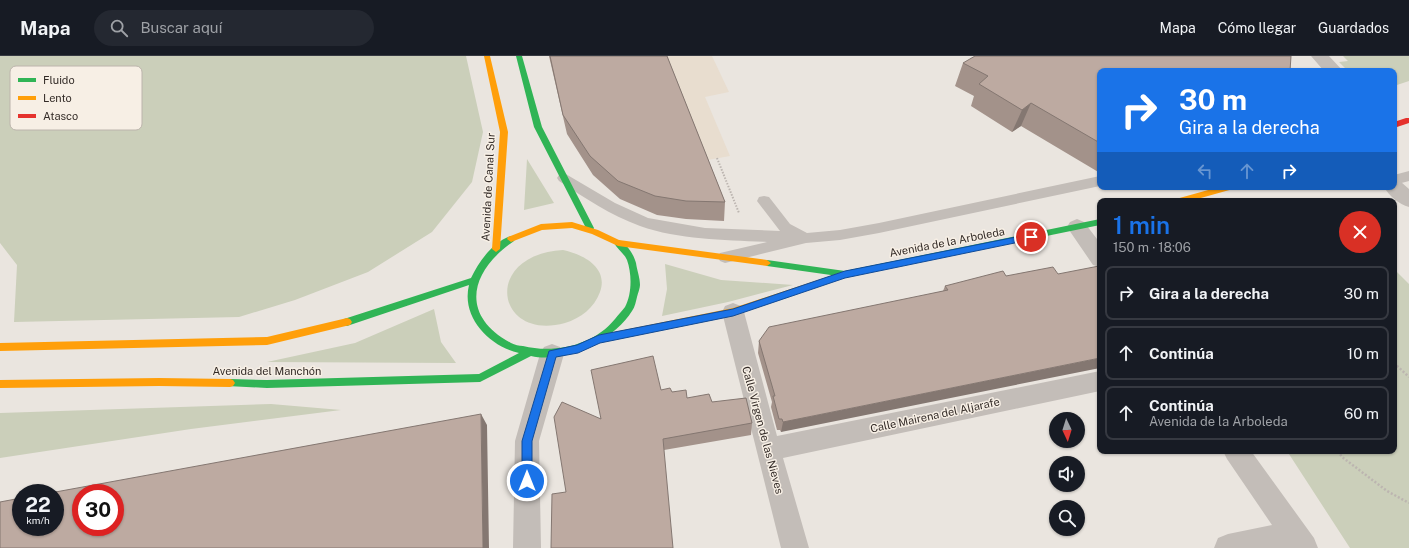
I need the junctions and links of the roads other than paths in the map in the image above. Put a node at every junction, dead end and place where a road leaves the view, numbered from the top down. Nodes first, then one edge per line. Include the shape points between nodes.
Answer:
1 (487, 56) edge
2 (519, 56) edge
3 (1319, 56) edge
4 (1331, 68) edge
5 (1409, 120) edge
6 (1397, 124) edge
7 (1409, 176) edge
8 (564, 178) junction
9 (1397, 179) edge
10 (1097, 182) edge
11 (1219, 190) edge
12 (1397, 190) edge
13 (1190, 198) edge
14 (1409, 200) edge
15 (1097, 223) edge
16 (1078, 227) junction
17 (590, 228) junction
18 (748, 236) junction
19 (806, 238) junction
20 (618, 243) junction
21 (496, 249) junction
22 (1097, 255) edge
23 (724, 257) junction
24 (845, 274) junction
25 (475, 280) junction
26 (733, 312) junction
27 (599, 339) junction
28 (0, 347) edge
29 (528, 353) junction
30 (552, 354) junction
31 (1097, 382) edge
32 (0, 384) edge
33 (769, 450) junction
34 (1238, 454) edge
35 (1298, 541) edge
36 (527, 548) edge
37 (795, 548) edge
38 (1228, 548) edge

1 - 21 main road, Avenida de Canal Sur via 504,132
2 - 8 main road via 538,127
3 - 4 street
5 - 6 main road
7 - 9 lane
8 - 17 main road
8 - 18 lane via 627,216 668,228
10 - 19 lane via 879,228
11 - 13 main road
12 - 14 street
15 - 16 main road, Avenida de la Arboleda
16 - 22 street
16 - 24 main road, Avenida de la Arboleda
17 - 20 main road
17 - 21 main road via 556,225 524,232
18 - 19 lane
18 - 19 lane via 765,228 769,221 764,201 784,228
19 - 23 lane
20 - 23 main road
20 - 27 main road via 631,259 636,286 627,313
21 - 25 main road via 482,265
23 - 24 main road
24 - 26 main road
25 - 28 main road via 340,324 267,341
25 - 29 main road via 472,298 476,317 487,332 503,345
26 - 27 main road
26 - 33 street, Calle Virgen de las Nieves
27 - 30 main road via 578,349
29 - 30 main road
29 - 32 main road, Avenida del Manchón via 480,378 267,384
30 - 36 street via 527,441
31 - 33 street, Calle Mairena del Aljarafe
33 - 37 street, Calle Virgen de las Nieves
34 - 35 street
35 - 38 street

